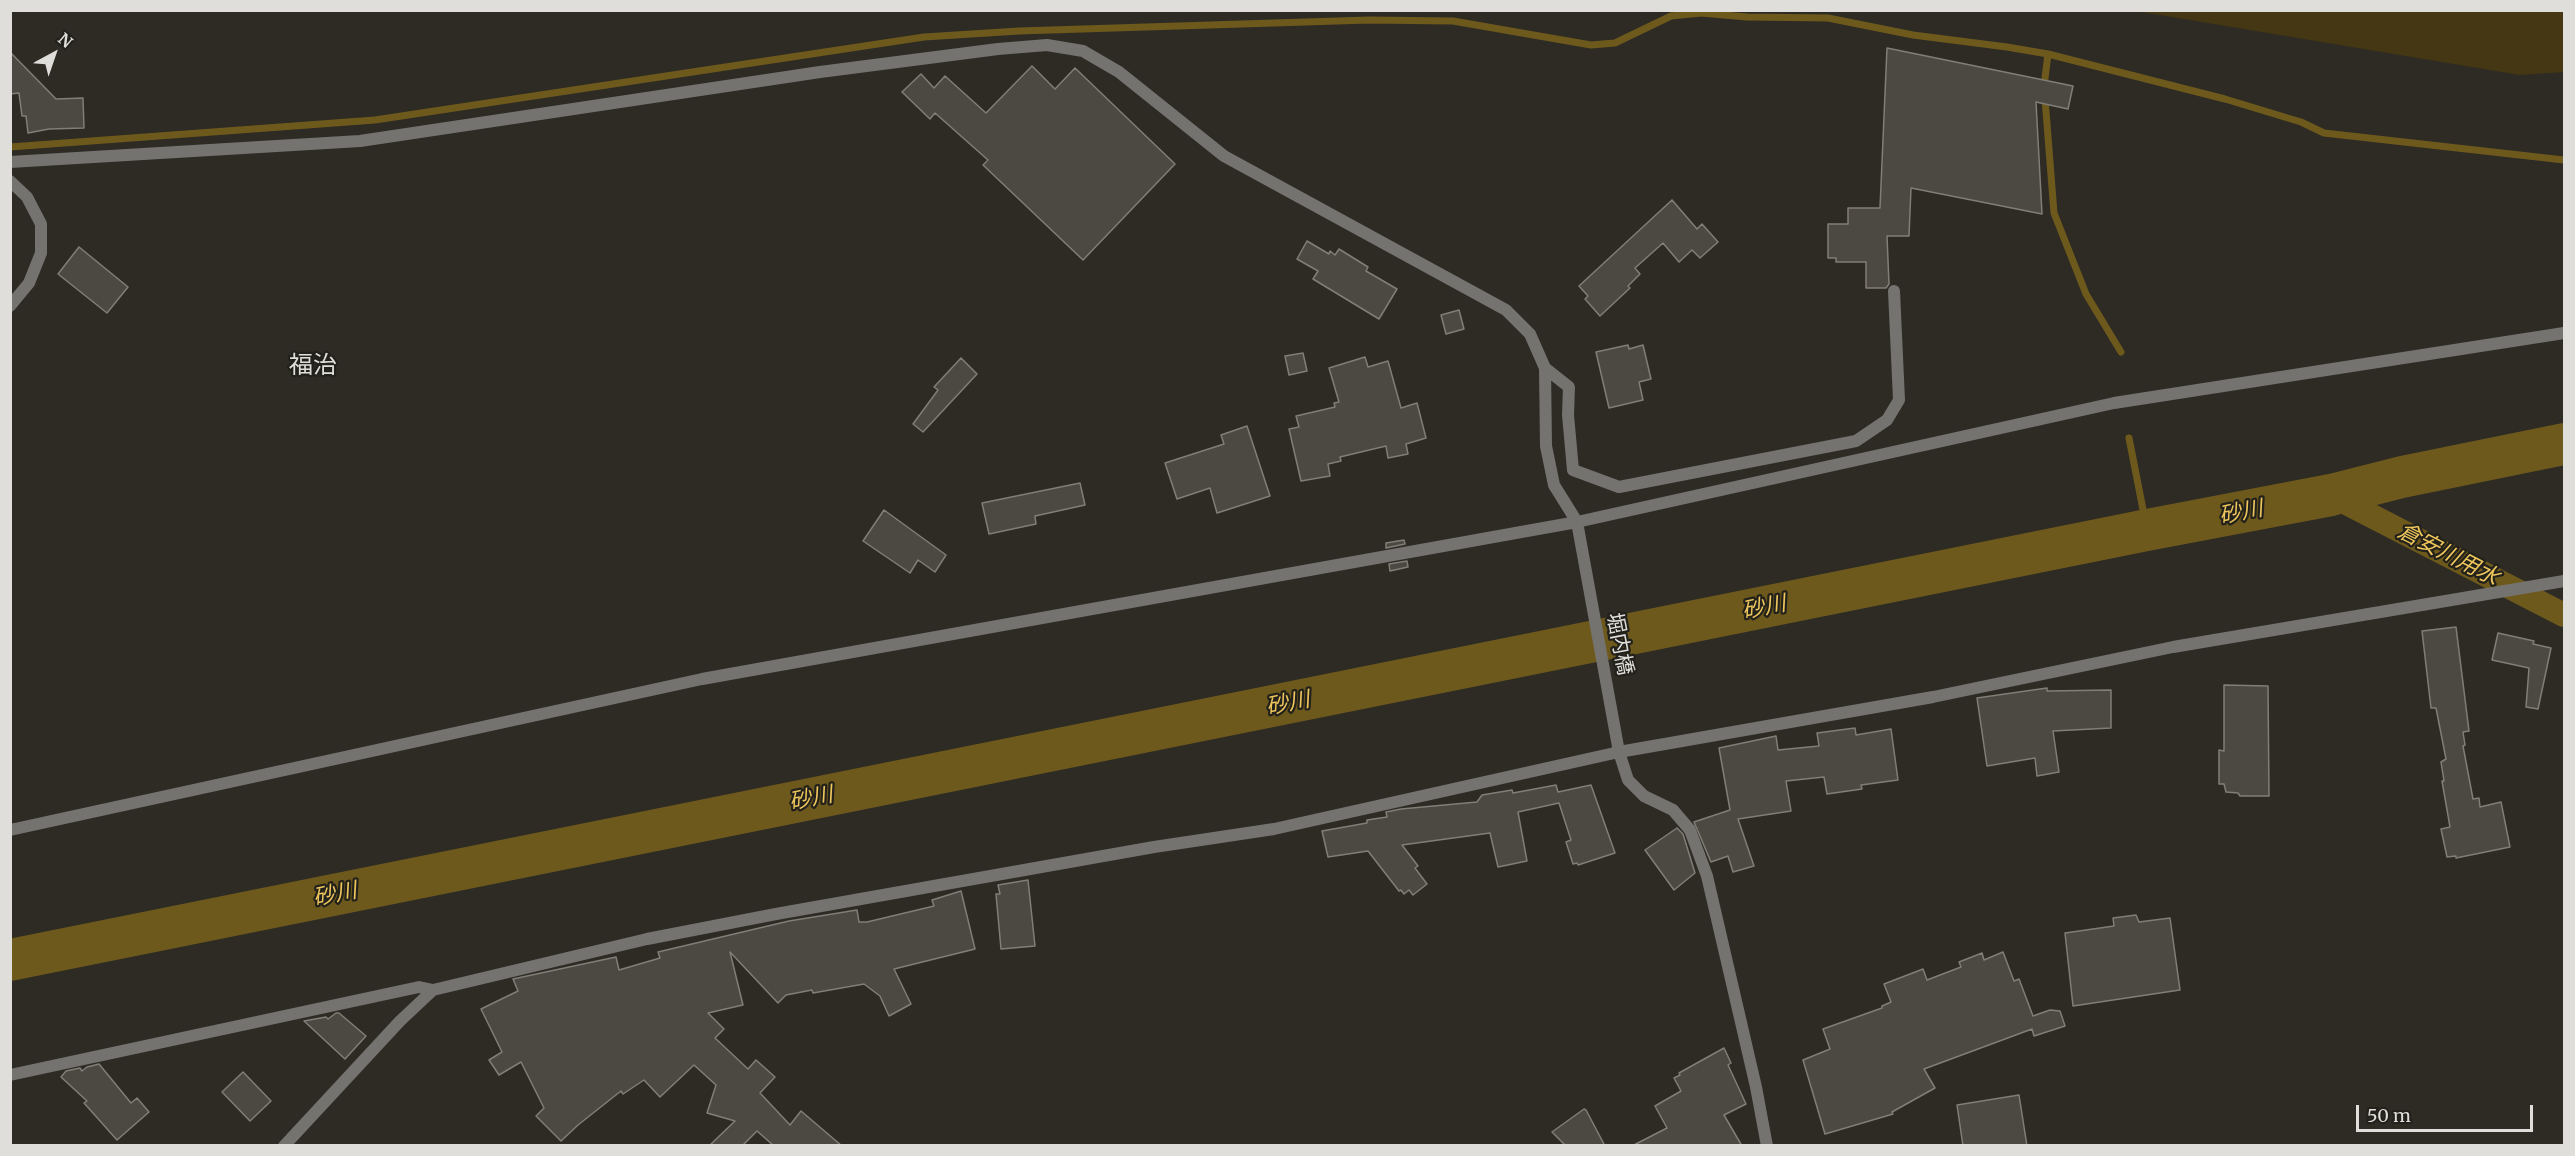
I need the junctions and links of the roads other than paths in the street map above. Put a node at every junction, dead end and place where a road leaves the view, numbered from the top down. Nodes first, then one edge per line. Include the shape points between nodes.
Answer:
1 (10, 162) edge
2 (10, 181) edge
3 (1894, 291) dead end
4 (10, 306) edge
5 (2565, 333) edge
6 (1545, 368) junction
7 (1577, 522) junction
8 (2565, 581) edge
9 (1619, 752) junction
10 (10, 830) edge
11 (433, 990) junction
12 (10, 1075) edge
13 (284, 1146) edge
14 (1767, 1146) edge

1 - 6 street via 360,141 832,70 1047,45 1083,51 1119,72 1224,156 1506,310 1530,334
2 - 4 street via 27,197 41,224 41,253 28,283
3 - 6 street via 1899,400 1887,420 1856,441 1619,487 1573,470 1569,387
5 - 7 street via 2114,403
6 - 7 street via 1546,446 1554,485
7 - 9 street, 堀内橋
7 - 10 street via 702,679
8 - 9 street via 2173,647 1932,698
9 - 11 street via 1274,829 1154,847 648,939
9 - 14 street, 堀内橋 via 1628,780 1644,796 1673,810 1690,830 1707,876
11 - 12 street via 419,987
11 - 13 street

